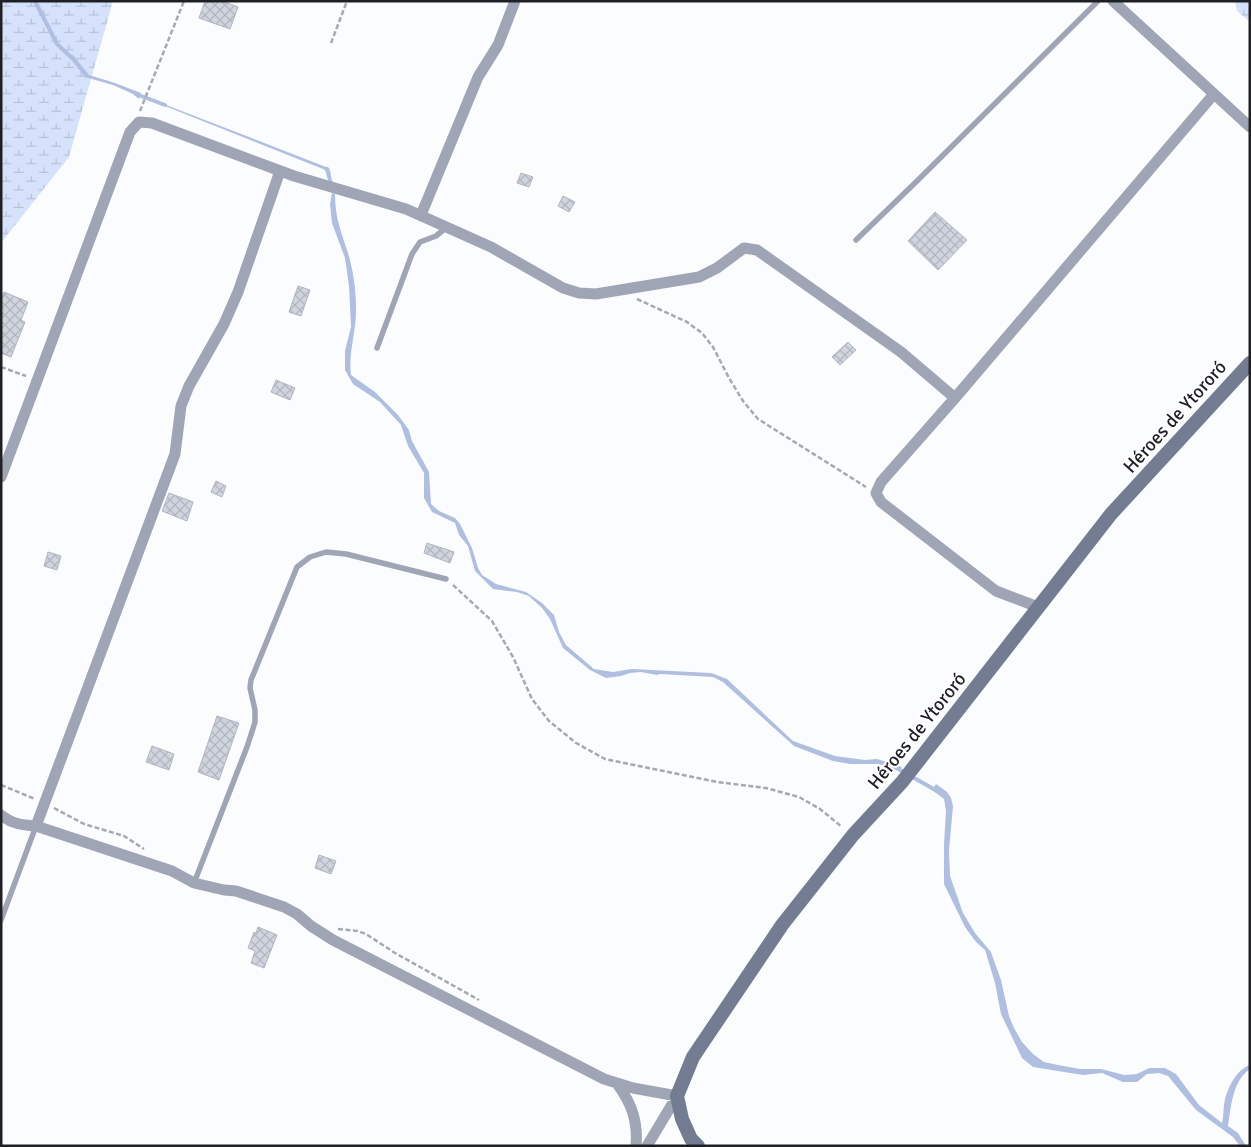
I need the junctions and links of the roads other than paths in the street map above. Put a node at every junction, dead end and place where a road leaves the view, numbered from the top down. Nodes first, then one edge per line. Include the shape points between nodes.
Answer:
1 (515, 1) edge
2 (1098, 1) edge
3 (1113, 1) edge
4 (1214, 94) junction
5 (1250, 127) edge
6 (280, 171) junction
7 (421, 215) junction
8 (447, 227) junction
9 (856, 240) dead end
10 (377, 348) dead end
11 (1250, 363) edge
12 (955, 398) junction
13 (1, 477) edge
14 (446, 579) road end
15 (1038, 606) junction
16 (1, 815) edge
17 (36, 826) junction
18 (194, 883) junction
19 (1, 920) edge
20 (618, 1085) junction
21 (678, 1096) junction
22 (636, 1146) edge
23 (647, 1146) edge
24 (698, 1146) edge

1 - 7 street via 498,45 478,77
2 - 9 lane
3 - 4 street
4 - 5 street
4 - 12 street
6 - 7 street
6 - 13 street via 152,123 139,122 130,132
6 - 17 street via 238,292 181,406 175,454
7 - 8 street
8 - 10 lane via 436,236 420,242 412,254
8 - 12 street via 491,247 563,288 579,293 596,294 699,278 744,248 757,250 901,352
11 - 15 main road, Héroes de Ytororó via 1112,514
12 - 15 street via 881,482 876,493 881,502 996,591
14 - 18 lane via 326,552 310,557 297,567 251,680 255,722
15 - 21 main road, Héroes de Ytororó via 902,782 853,835 782,925 693,1057
16 - 17 street via 8,821
17 - 18 street via 172,871
17 - 19 lane
18 - 20 street via 236,891 291,910 333,940
20 - 21 street
20 - 22 street via 634,1115
21 - 23 street, Héroes de Ytororó
21 - 24 main road via 682,1119

